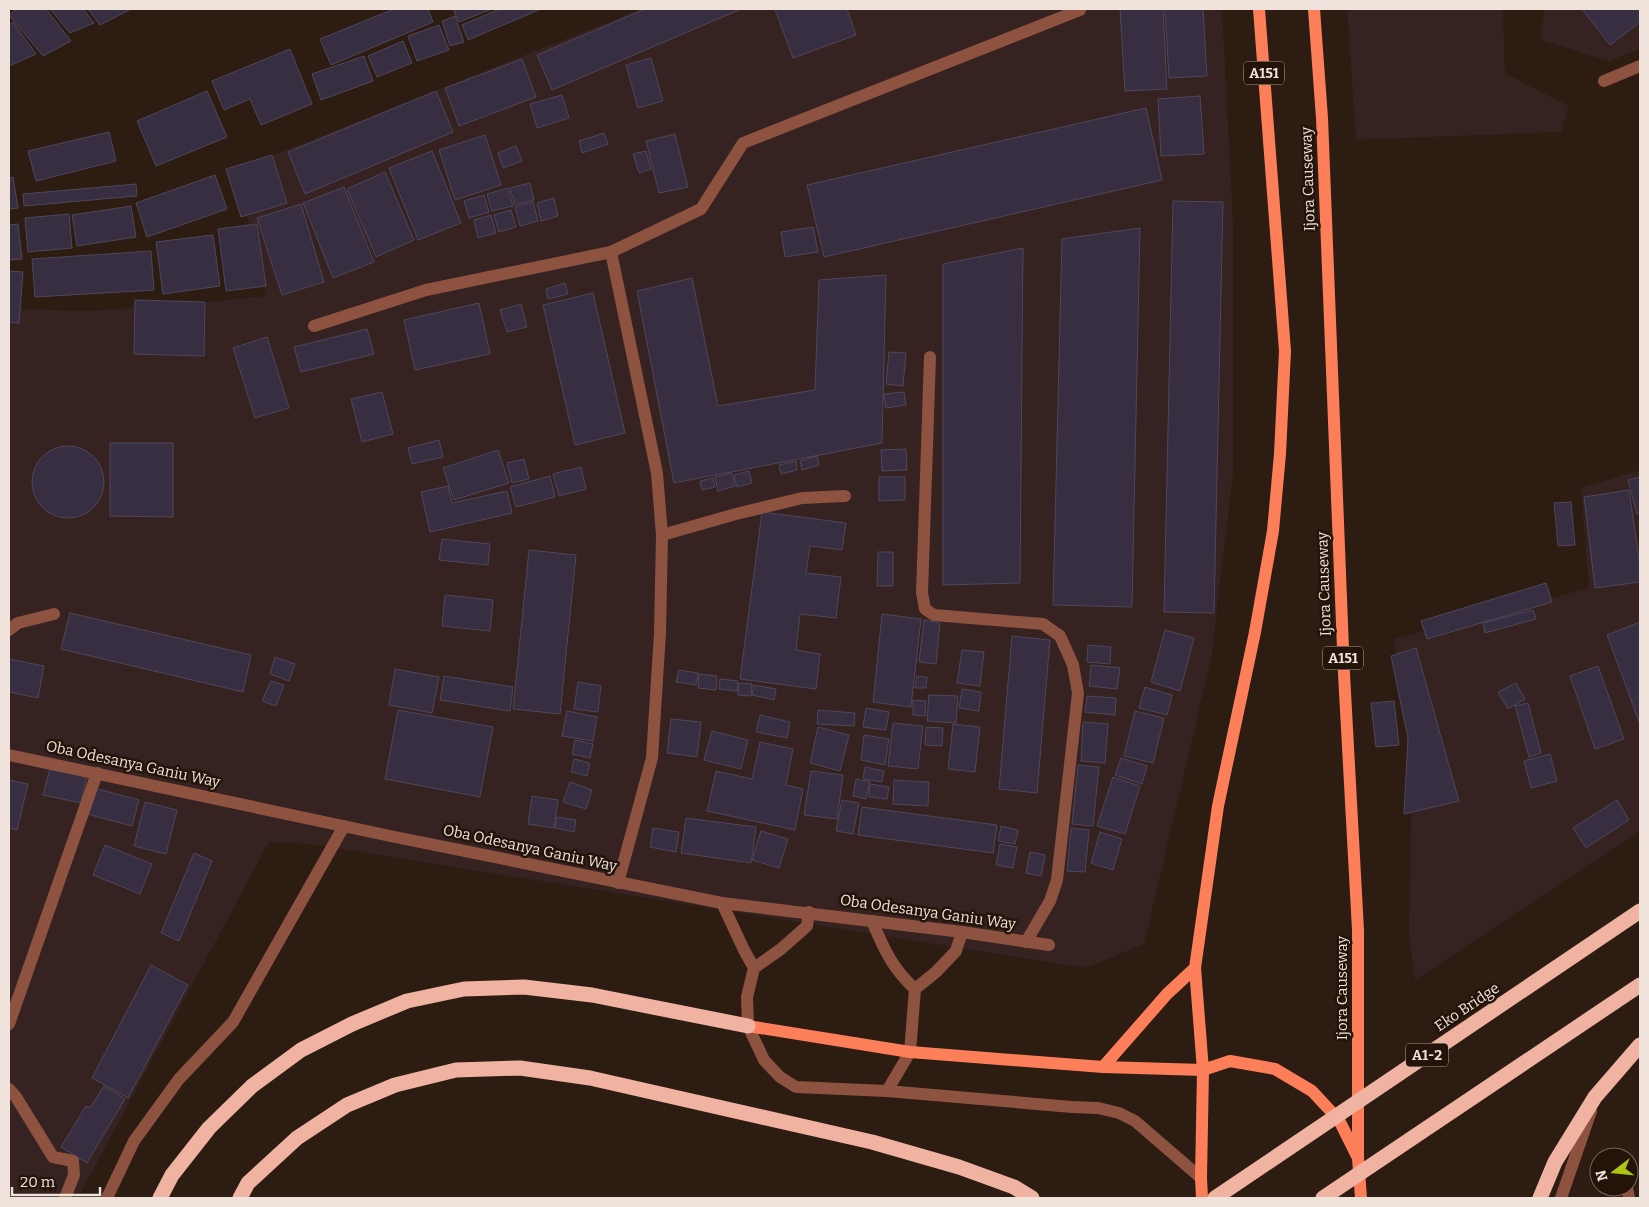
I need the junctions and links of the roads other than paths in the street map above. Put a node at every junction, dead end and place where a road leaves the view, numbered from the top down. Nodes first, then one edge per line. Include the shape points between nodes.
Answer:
1 (1259, 9) edge
2 (1314, 9) edge
3 (1080, 10) edge
4 (1640, 66) edge
5 (1604, 81) dead end
6 (611, 252) junction
7 (314, 326) dead end
8 (930, 357) dead end
9 (846, 496) dead end
10 (662, 536) junction
11 (54, 614) dead end
12 (9, 630) edge
13 (9, 755) edge
14 (97, 773) junction
15 (344, 826) junction
16 (618, 883) junction
17 (722, 903) junction
18 (1640, 911) edge
19 (809, 912) junction
20 (872, 921) junction
21 (962, 932) junction
22 (1026, 942) junction
23 (1048, 946) dead end
24 (754, 968) junction
25 (1195, 968) junction
26 (1640, 986) edge
27 (914, 989) junction
28 (9, 1024) edge
29 (748, 1026) junction
30 (1640, 1045) edge
31 (910, 1052) junction
32 (1103, 1068) junction
33 (1203, 1070) junction
34 (9, 1089) edge
35 (886, 1091) junction
36 (1595, 1097) junction
37 (1358, 1158) junction
38 (1200, 1178) junction
39 (65, 1198) edge
40 (107, 1198) edge
41 (160, 1198) edge
42 (240, 1198) edge
43 (1032, 1198) edge
44 (1202, 1198) edge
45 (1215, 1198) edge
46 (1323, 1198) edge
47 (1361, 1198) edge
48 (1540, 1198) edge
49 (1561, 1198) edge

1 - 25 main road, A151 via 1285,351 1280,454 1271,540 1218,806
2 - 37 main road, Ijora Causeway / A151 via 1322,118 1344,674 1358,930
3 - 6 street via 743,143 701,208
4 - 5 street
6 - 7 street via 426,290
6 - 10 street via 657,473
8 - 22 street via 922,593 925,608 934,615 1043,624 1060,636 1073,665 1078,693 1056,880 1050,901
9 - 10 street via 802,498
10 - 16 street via 652,758
11 - 12 street via 18,624
13 - 14 street, Oba Odesanya Ganiu Way
14 - 15 street, Oba Odesanya Ganiu Way
14 - 28 street
15 - 16 street, Oba Odesanya Ganiu Way
15 - 40 street via 233,1022 179,1079 134,1141
16 - 17 street, Oba Odesanya Ganiu Way
17 - 19 street, Oba Odesanya Ganiu Way
17 - 24 street
18 - 45 highway, Eko Bridge / A1-2, bridge
19 - 20 street, Oba Odesanya Ganiu Way
19 - 24 street via 807,926
20 - 21 street, Oba Odesanya Ganiu Way
20 - 27 street via 895,969
21 - 22 street, Oba Odesanya Ganiu Way
21 - 27 street via 956,951
22 - 23 street, Oba Odesanya Ganiu Way
24 - 29 street via 747,997
25 - 32 main road via 1167,994
25 - 33 main road, A151
26 - 46 highway, bridge
27 - 31 street
29 - 31 main road
29 - 35 street via 764,1060 780,1077 796,1087
29 - 41 highway via 592,995 524,987 464,989 407,1001 301,1050 252,1086 209,1128 172,1175
30 - 36 highway
31 - 32 main road
31 - 35 street
32 - 33 main road
33 - 37 main road via 1230,1062 1275,1069 1312,1091 1338,1120
33 - 38 main road, A151
34 - 39 street via 53,1157 73,1161 74,1175
35 - 38 street via 1098,1108 1119,1113 1135,1121
36 - 48 highway via 1555,1162
36 - 49 street
37 - 47 main road, Ijora Causeway / A151
38 - 44 main road, A151
42 - 43 highway via 248,1184 298,1138 347,1105 395,1085 456,1070 520,1068 590,1078 872,1142 959,1167 1014,1187

